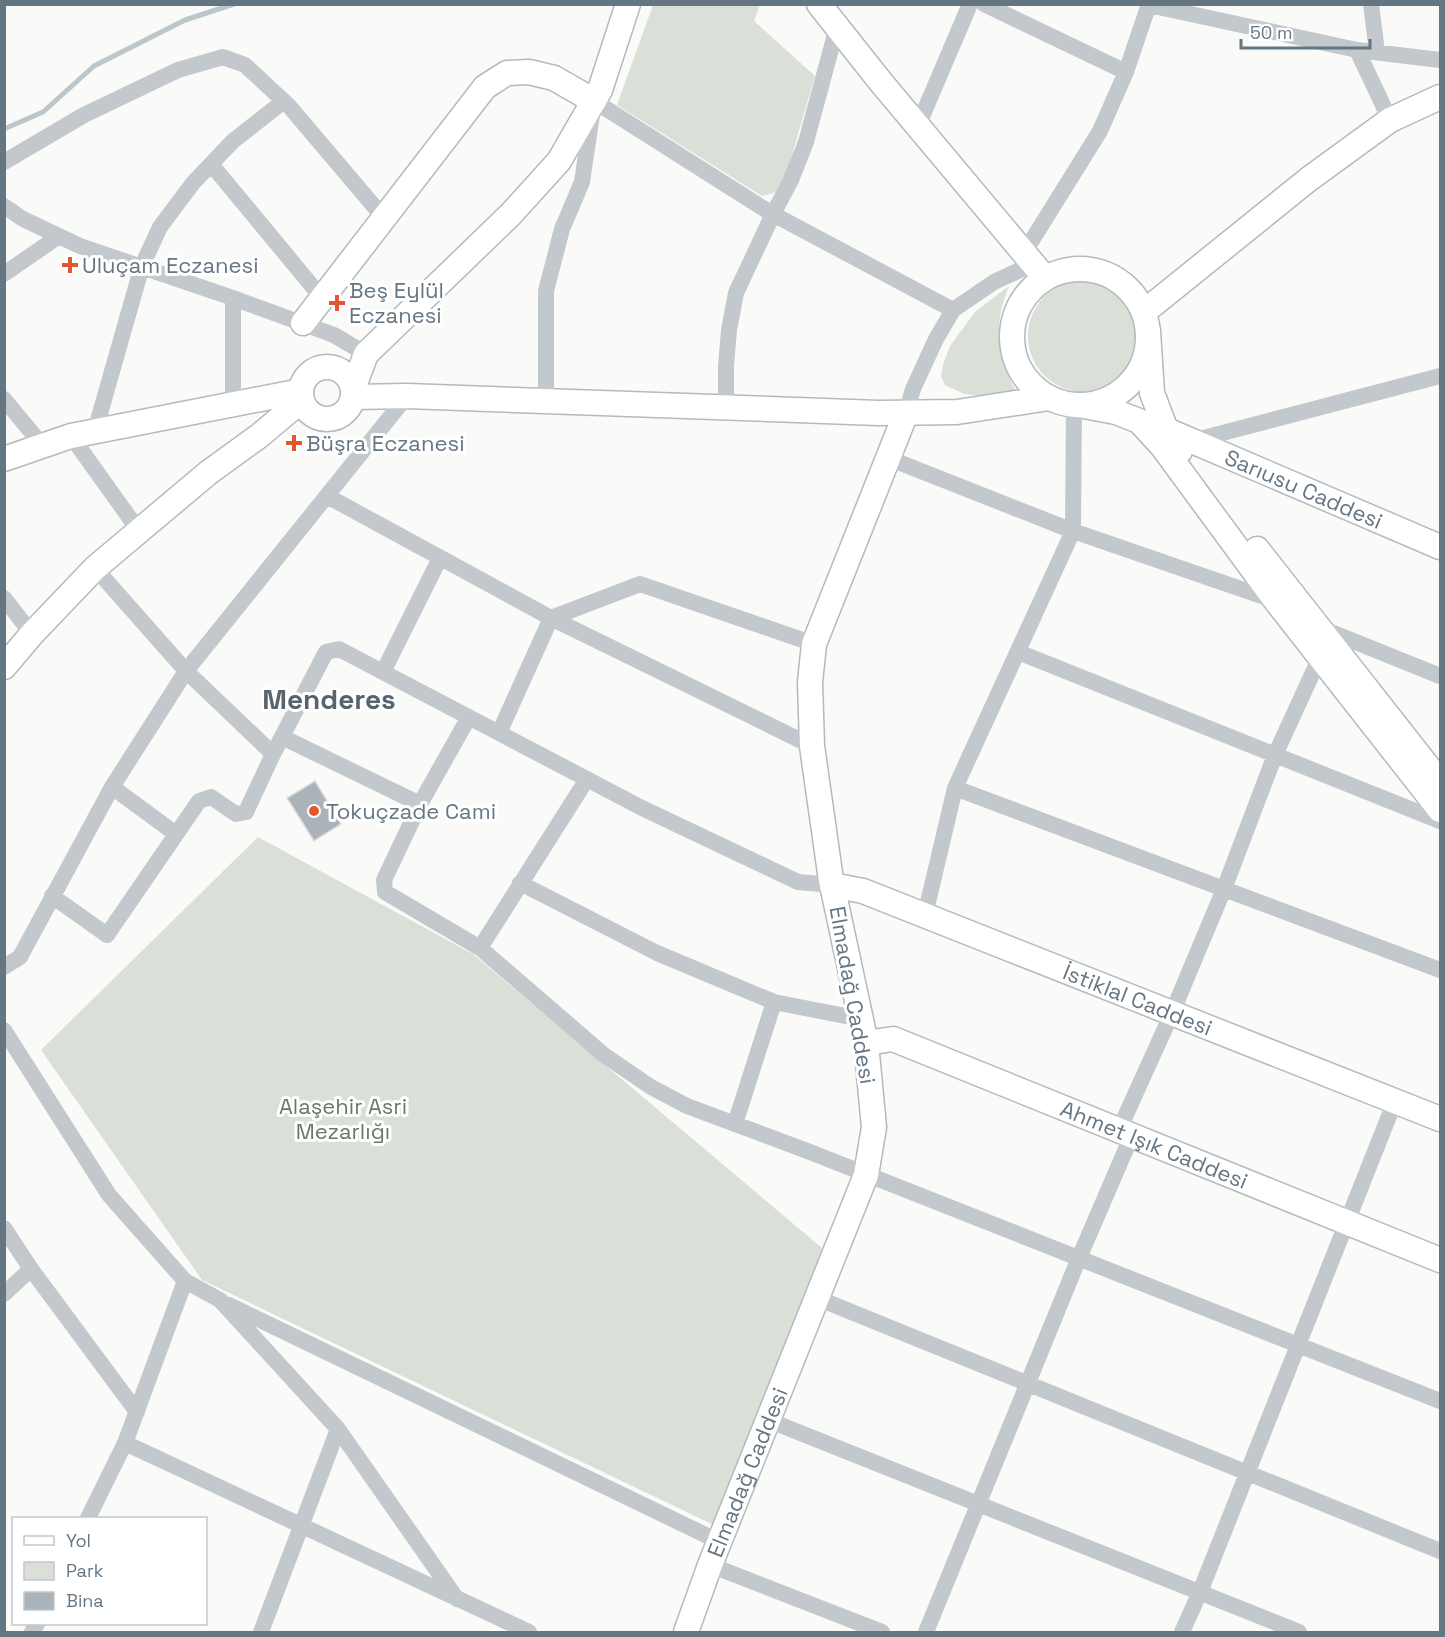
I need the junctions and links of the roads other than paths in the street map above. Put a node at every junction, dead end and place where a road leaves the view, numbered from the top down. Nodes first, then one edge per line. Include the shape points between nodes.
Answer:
1 (628, 4) edge
2 (819, 4) edge
3 (970, 4) edge
4 (984, 4) edge
5 (1371, 4) edge
6 (1149, 5) edge
7 (837, 27) junction
8 (1357, 50) junction
9 (1377, 52) junction
10 (1440, 60) edge
11 (1126, 72) junction
12 (1440, 97) edge
13 (284, 101) junction
14 (594, 101) junction
15 (1390, 120) junction
16 (918, 126) junction
17 (4, 162) edge
18 (211, 164) junction
19 (4, 206) edge
20 (773, 214) junction
21 (384, 218) junction
22 (59, 236) junction
23 (1034, 265) junction
24 (142, 266) junction
25 (4, 274) edge
26 (233, 298) junction
27 (322, 298) junction
28 (953, 310) junction
29 (1146, 321) junction
30 (303, 323) junction
31 (366, 354) junction
32 (324, 367) junction
33 (1440, 376) edge
34 (353, 393) junction
35 (302, 395) junction
36 (407, 396) junction
37 (1049, 398) junction
38 (4, 399) edge
39 (546, 401) junction
40 (232, 404) junction
41 (1077, 405) junction
42 (726, 408) junction
43 (906, 413) junction
44 (321, 418) junction
45 (1139, 421) junction
46 (1166, 430) junction
47 (83, 433) junction
48 (259, 436) junction
49 (1192, 441) junction
50 (42, 446) junction
51 (888, 458) junction
52 (4, 459) edge
53 (327, 496) junction
54 (140, 531) junction
55 (1073, 531) junction
56 (1440, 547) edge
57 (440, 558) junction
58 (95, 568) junction
59 (4, 598) edge
60 (1276, 601) junction
61 (551, 618) junction
62 (1318, 627) junction
63 (32, 634) junction
64 (814, 644) junction
65 (1018, 652) junction
66 (1320, 657) junction
67 (4, 667) edge
68 (186, 671) junction
69 (383, 672) junction
70 (1440, 675) edge
71 (469, 717) junction
72 (499, 733) junction
73 (282, 737) junction
74 (812, 746) junction
75 (273, 754) junction
76 (1275, 755) junction
77 (587, 779) junction
78 (1440, 782) edge
79 (112, 786) junction
80 (955, 788) junction
81 (420, 804) junction
82 (1440, 810) edge
83 (1440, 821) edge
84 (176, 834) junction
85 (520, 883) junction
86 (832, 885) junction
87 (1224, 889) junction
88 (52, 896) junction
89 (925, 915) junction
90 (480, 948) junction
91 (4, 967) edge
92 (1440, 970) edge
93 (774, 1002) junction
94 (1172, 1013) junction
95 (861, 1020) junction
96 (4, 1030) edge
97 (866, 1043) junction
98 (1395, 1101) junction
99 (1440, 1119) edge
100 (735, 1124) junction
101 (1125, 1133) junction
102 (866, 1174) junction
103 (1347, 1222) junction
104 (4, 1228) edge
105 (1079, 1258) junction
106 (1440, 1260) edge
107 (31, 1269) junction
108 (185, 1281) junction
109 (4, 1294) edge
110 (817, 1298) junction
111 (220, 1300) junction
112 (1298, 1345) junction
113 (1027, 1383) junction
114 (1440, 1401) edge
115 (136, 1412) junction
116 (768, 1420) junction
117 (338, 1429) junction
118 (125, 1443) junction
119 (1247, 1473) junction
120 (978, 1503) junction
121 (88, 1517) edge
122 (300, 1525) junction
123 (720, 1542) junction
124 (1440, 1551) edge
125 (710, 1565) junction
126 (1200, 1592) junction
127 (457, 1599) junction
128 (261, 1632) edge
129 (529, 1632) edge
130 (686, 1632) edge
131 (882, 1632) edge
132 (926, 1632) edge
133 (1182, 1632) edge
134 (1299, 1632) edge

1 - 14 street
2 - 7 street
3 - 16 street
4 - 11 street
5 - 9 street
6 - 8 street
6 - 11 street
7 - 16 street
7 - 20 street via 806,142
8 - 9 street
8 - 15 street
9 - 10 street
11 - 23 street
12 - 15 street
13 - 17 street via 245,65 223,57 178,70 136,90
13 - 18 street via 233,141
13 - 21 street
14 - 20 street
14 - 21 street via 554,78 529,72 507,73 485,87
14 - 31 street via 559,160 511,214
14 - 39 street via 582,182 562,229 546,291
15 - 29 street via 1309,179
16 - 23 street
18 - 24 street via 160,227
18 - 27 street
19 - 22 street
20 - 28 street
20 - 42 street via 736,293 729,330
21 - 27 street
22 - 24 street
22 - 25 street
23 - 28 street via 994,282
23 - 29 street via 1091,270 1113,277 1132,292
23 - 37 street via 1029,292 1012,329 1013,350 1032,386
24 - 26 street
24 - 47 street
26 - 30 street
26 - 40 street
27 - 30 street
28 - 43 street via 913,389
29 - 41 street via 1147,353 1138,374 1122,391 1102,402
29 - 46 street via 1152,393
30 - 31 street
31 - 32 street
31 - 34 street
32 - 34 street via 346,375
32 - 35 street via 309,375
33 - 49 street
34 - 36 street
34 - 44 street via 350,405 338,416
35 - 40 street
35 - 44 street via 306,408
35 - 48 street
36 - 39 street
36 - 53 street
37 - 41 street
37 - 43 street via 957,412
38 - 50 street
39 - 42 street
40 - 47 street
41 - 45 street, Sarıusu Caddesi
41 - 55 street
42 - 43 street
43 - 51 street, Elmadağ Caddesi
44 - 48 street
45 - 46 street, Sarıusu Caddesi
45 - 60 street via 1162,446
46 - 49 street, Sarıusu Caddesi
46 - 62 street
47 - 50 street
47 - 54 street
48 - 54 street
49 - 56 street, Sarıusu Caddesi
50 - 52 street
51 - 55 street
51 - 64 street, Elmadağ Caddesi
53 - 57 street
53 - 68 street
54 - 58 street
55 - 60 street
55 - 65 street
57 - 61 street
57 - 69 street
58 - 63 street
58 - 68 street
59 - 63 street
60 - 66 street
61 - 64 street via 640,584
61 - 72 street
61 - 74 street
62 - 70 street
62 - 78 street
63 - 67 street
64 - 74 street, Elmadağ Caddesi via 810,682
65 - 76 street
65 - 80 street
66 - 76 street
66 - 82 street
68 - 75 street
68 - 79 street
69 - 71 street
69 - 73 street via 339,649 326,652
71 - 72 street
71 - 81 street
72 - 77 street
73 - 75 street
73 - 81 street
74 - 86 street, Elmadağ Caddesi
75 - 84 street via 246,812 236,814 211,797 199,801
76 - 83 street
76 - 87 street
77 - 85 street
77 - 86 street via 798,882
79 - 84 street
79 - 88 street
80 - 87 street
80 - 89 street
81 - 90 street via 384,880 385,892
84 - 88 street via 107,935
85 - 90 street
85 - 93 street via 657,953
86 - 89 street, İstiklal Caddesi via 864,891
86 - 95 street, Elmadağ Caddesi
87 - 92 street
87 - 94 street
88 - 91 street via 20,957
89 - 94 street, İstiklal Caddesi
90 - 100 street via 604,1055 687,1106
93 - 95 street
93 - 100 street
94 - 98 street, İstiklal Caddesi
94 - 101 street
95 - 97 street, Elmadağ Caddesi
96 - 108 street via 109,1195
97 - 101 street, Ahmet Işık Caddesi via 893,1039
97 - 102 street, Elmadağ Caddesi via 874,1127
98 - 99 street, İstiklal Caddesi
98 - 103 street
100 - 102 street
101 - 103 street, Ahmet Işık Caddesi
101 - 105 street
102 - 105 street
102 - 110 street, Elmadağ Caddesi
103 - 106 street, Ahmet Işık Caddesi
103 - 112 street
104 - 107 street
105 - 112 street
105 - 113 street
107 - 109 street
107 - 115 street
108 - 111 street
108 - 115 street
110 - 113 street
110 - 116 street, Elmadağ Caddesi
111 - 117 street
111 - 123 street
112 - 114 street
112 - 119 street
113 - 119 street
113 - 120 street
115 - 118 street
116 - 120 street
116 - 123 street, Elmadağ Caddesi
117 - 122 street
117 - 127 street
118 - 121 street
118 - 122 street
119 - 124 street
119 - 126 street
120 - 126 street
120 - 132 street
122 - 127 street
122 - 128 street
123 - 125 street, Elmadağ Caddesi
125 - 130 street, Elmadağ Caddesi
125 - 131 street
126 - 133 street
126 - 134 street
127 - 129 street

